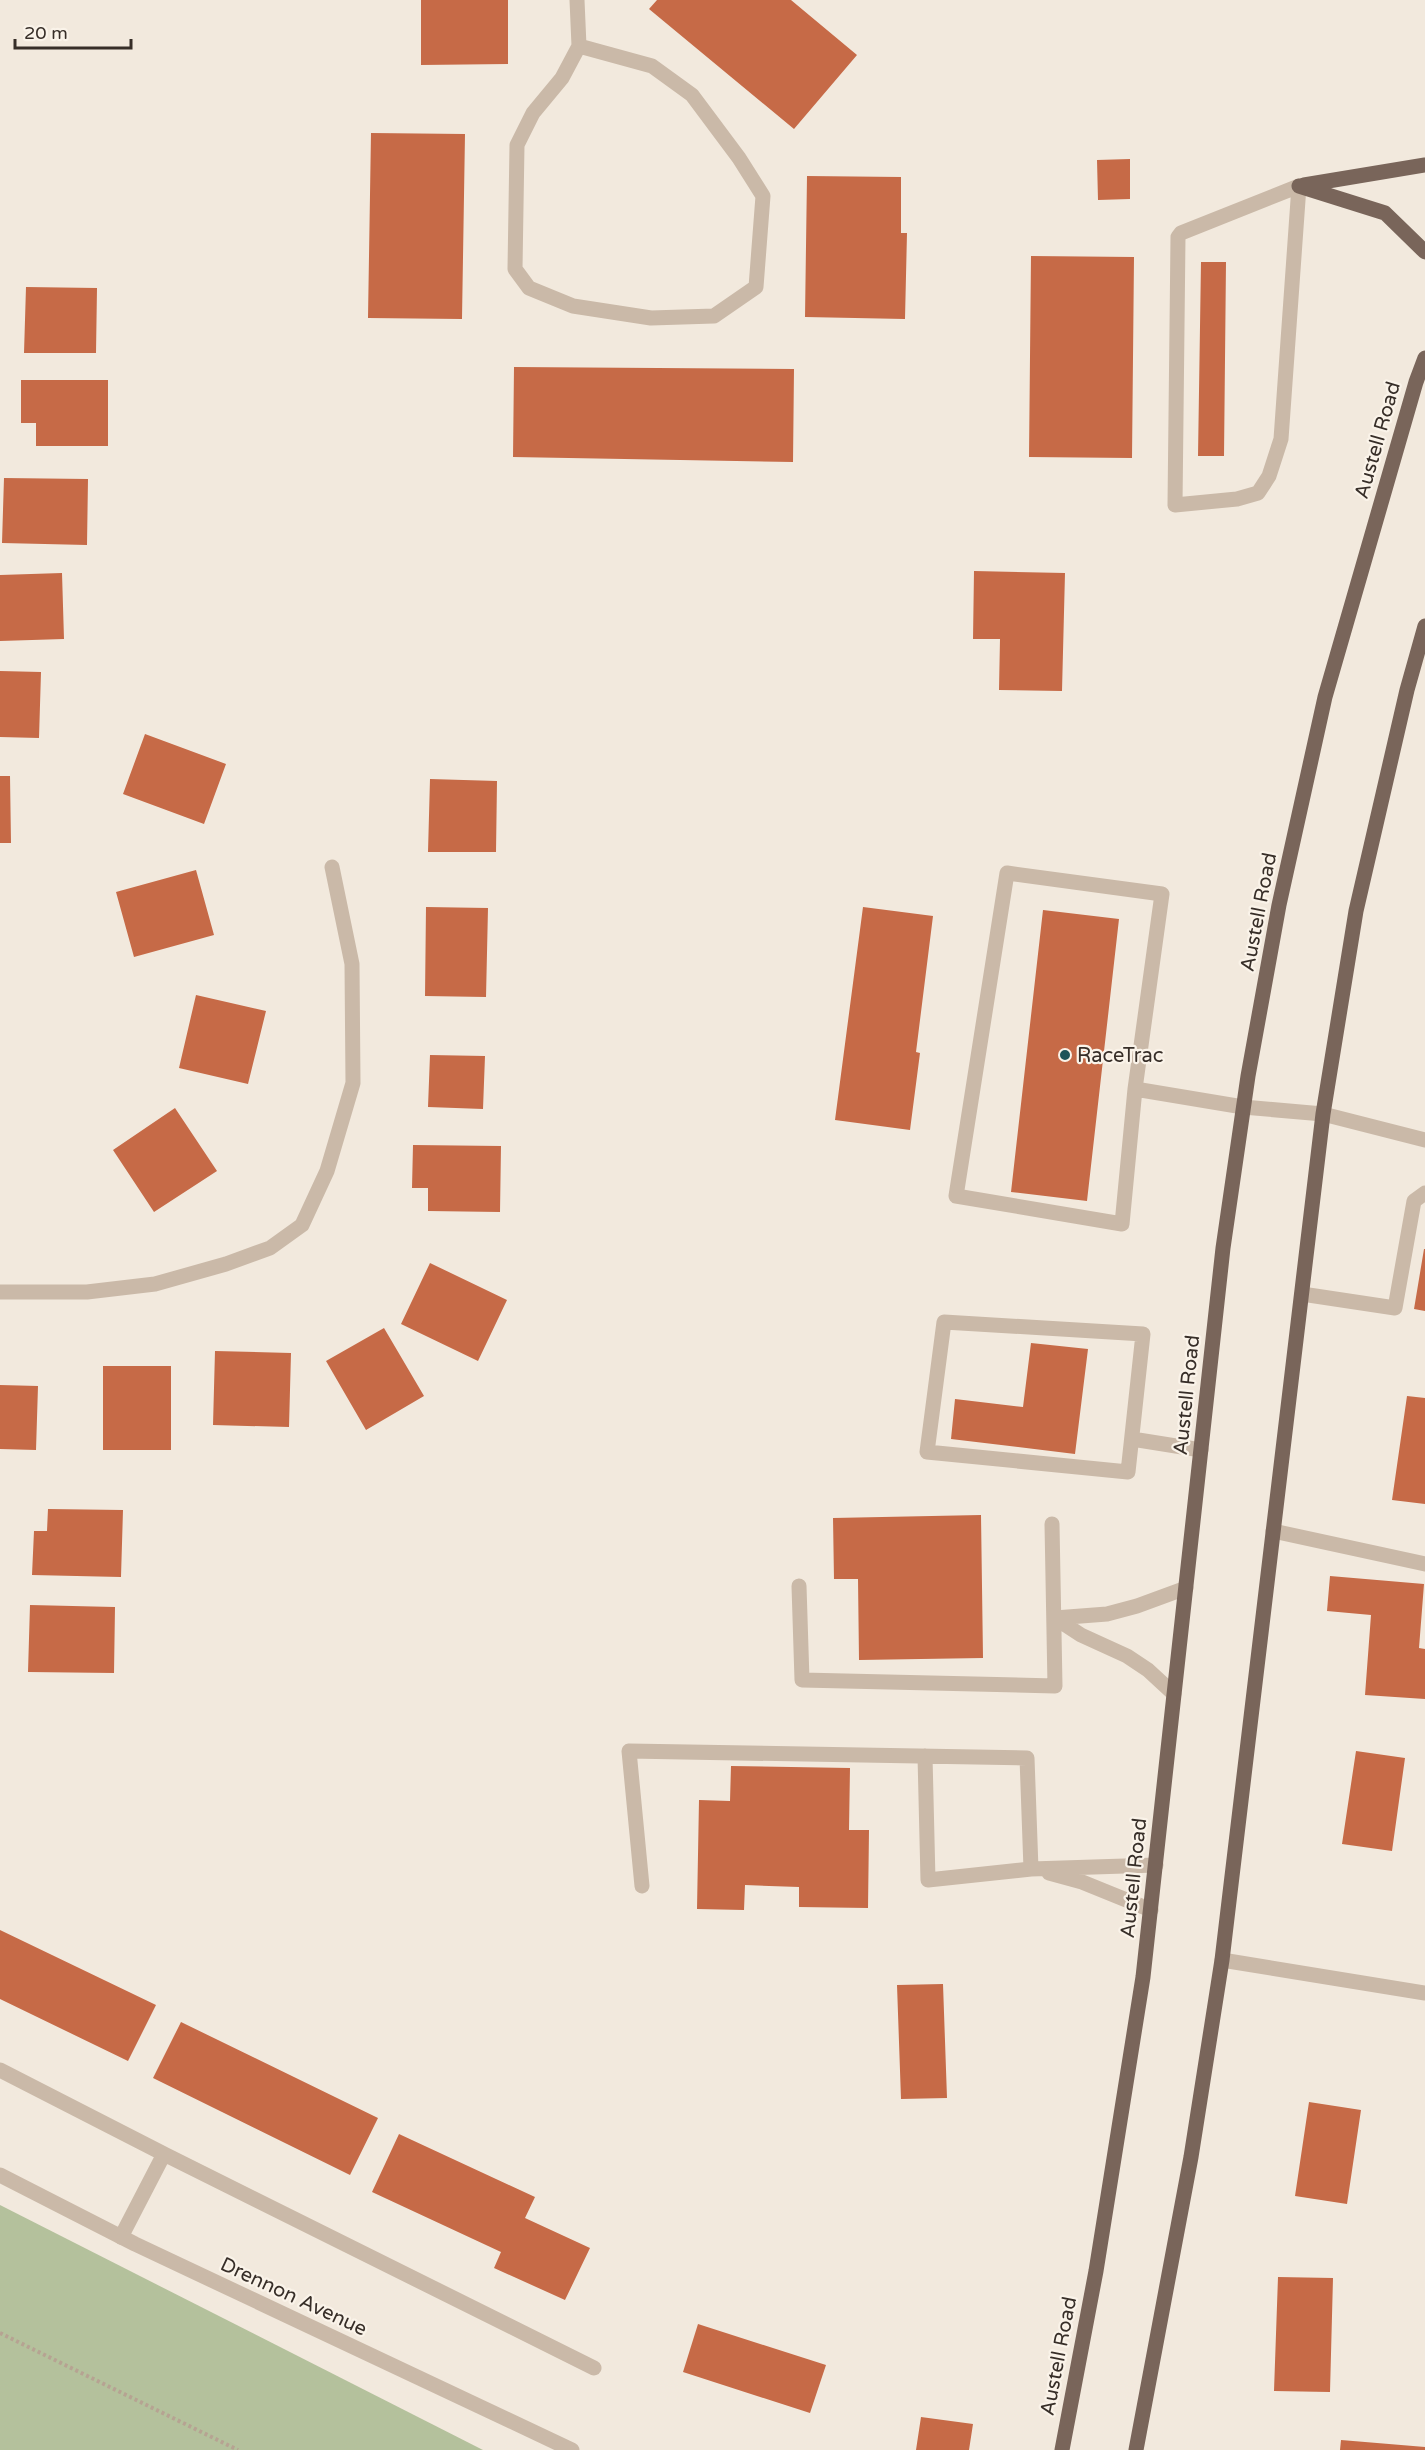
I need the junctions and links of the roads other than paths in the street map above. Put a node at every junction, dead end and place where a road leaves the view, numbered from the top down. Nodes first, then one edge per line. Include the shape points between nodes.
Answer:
1 (577, 0) edge
2 (579, 46) junction
3 (1425, 165) edge
4 (1299, 186) junction
5 (1425, 252) edge
6 (1425, 358) edge
7 (1425, 626) edge
8 (332, 867) dead end
9 (1135, 1089) junction
10 (1243, 1107) junction
11 (1323, 1114) junction
12 (1425, 1140) edge
13 (1425, 1193) edge
14 (0, 1292) edge
15 (1302, 1294) junction
16 (1132, 1439) junction
17 (1201, 1450) junction
18 (1052, 1524) dead end
19 (1273, 1531) junction
20 (1425, 1564) edge
21 (799, 1586) dead end
22 (1186, 1588) junction
23 (1055, 1618) junction
24 (1174, 1694) junction
25 (925, 1756) junction
26 (1156, 1865) junction
27 (1031, 1869) junction
28 (642, 1886) dead end
29 (1151, 1910) junction
30 (1222, 1960) junction
31 (1425, 1993) edge
32 (0, 2070) edge
33 (164, 2154) junction
34 (0, 2175) edge
35 (121, 2237) junction
36 (594, 2368) dead end
37 (572, 2450) edge
38 (1062, 2450) edge
39 (1136, 2450) edge

1 - 2 street
2 - 2 street via 562,78 533,113 518,145 515,269 529,288 573,306 651,318 714,316 756,286 763,196 692,95 652,66
3 - 4 main road
4 - 4 street via 1281,439 1269,476 1258,493 1175,505 1178,237
4 - 5 main road via 1385,213
6 - 10 main road, Austell Road via 1325,696 1279,905
7 - 11 main road via 1356,911
8 - 14 street via 352,964 353,1083 327,1171 302,1225 270,1248 154,1284 87,1292
9 - 9 street via 1162,894 1007,873 956,1196 1122,1224
9 - 10 street
10 - 11 street
10 - 17 main road, Austell Road
11 - 12 street
11 - 15 main road
13 - 15 street via 1414,1202 1395,1308
15 - 19 main road
16 - 16 street via 1143,1334 944,1322 927,1452 1128,1472
16 - 17 street
17 - 22 main road, Austell Road
18 - 23 street
19 - 20 street
19 - 30 main road
21 - 23 street via 802,1680 1055,1686
22 - 23 street via 1107,1614
22 - 24 main road, Austell Road
23 - 24 street via 1127,1656
24 - 26 main road, Austell Road
25 - 27 street via 1027,1758
25 - 27 street via 928,1880
25 - 28 street via 629,1751
26 - 27 street
26 - 29 main road, Austell Road
27 - 29 street via 1082,1882
29 - 38 main road, Austell Road via 1100,2247
30 - 31 street
30 - 39 main road via 1191,2157
32 - 33 street
33 - 35 street
33 - 36 street
34 - 35 street, Drennon Avenue
35 - 37 street, Drennon Avenue

